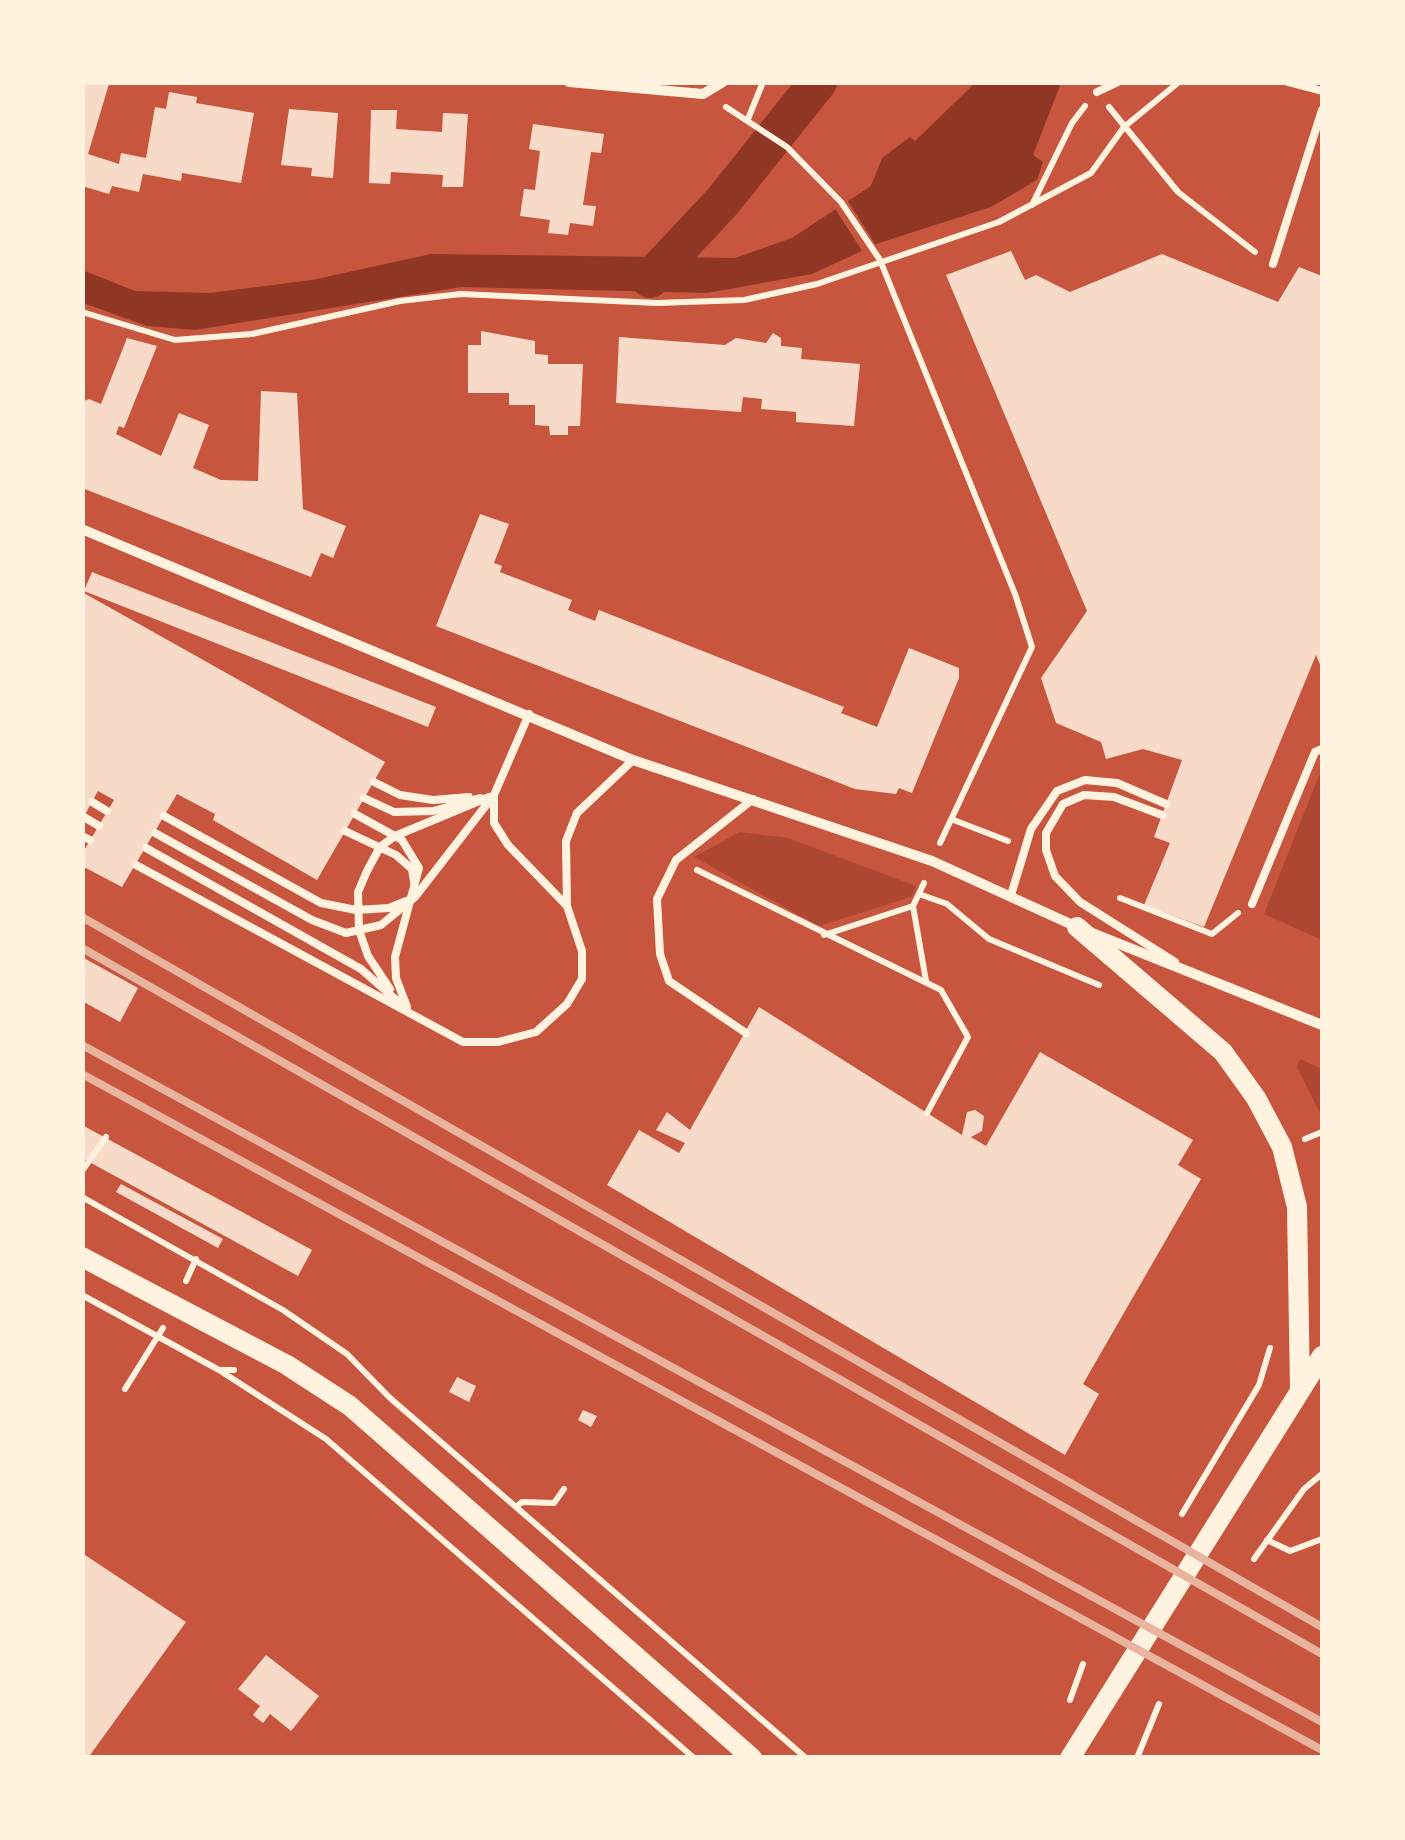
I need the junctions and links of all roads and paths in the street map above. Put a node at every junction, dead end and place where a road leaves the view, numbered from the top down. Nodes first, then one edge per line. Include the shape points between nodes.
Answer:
1 (570, 82) edge
2 (723, 82) edge
3 (763, 82) edge
4 (1118, 82) edge
5 (1179, 82) edge
6 (1288, 82) edge
7 (1322, 90) edge
8 (1097, 92) junction
9 (1322, 110) edge
10 (738, 114) dead end
11 (748, 119) junction
12 (1124, 127) junction
13 (1031, 206) junction
14 (880, 260) junction
15 (1273, 264) joint
16 (82, 312) edge
17 (84, 530) edge
18 (530, 714) junction
19 (1322, 749) edge
20 (633, 760) junction
21 (374, 782) dead end
22 (494, 795) junction
23 (364, 798) dead end
24 (753, 798) junction
25 (92, 802) dead end
26 (1166, 804) dead end
27 (107, 811) dead end
28 (355, 814) dead end
29 (84, 816) edge
30 (164, 816) dead end
31 (1162, 816) dead end
32 (99, 826) dead end
33 (345, 832) dead end
34 (154, 833) dead end
35 (395, 836) junction
36 (146, 848) dead end
37 (380, 848) junction
38 (676, 860) junction
39 (932, 861) junction
40 (136, 864) dead end
41 (919, 894) junction
42 (1011, 896) junction
43 (415, 897) junction
44 (1252, 904) dead end
45 (568, 906) junction
46 (914, 906) junction
47 (356, 910) junction
48 (1076, 927) junction
49 (360, 930) junction
50 (824, 936) junction
51 (1178, 965) junction
52 (926, 981) junction
53 (1110, 990) dead end
54 (412, 1015) junction
55 (1322, 1025) edge
56 (746, 1034) dead end
57 (926, 1113) dead end
58 (106, 1137) dead end
59 (82, 1171) edge
60 (82, 1197) edge
61 (82, 1257) edge
62 (82, 1296) edge
63 (175, 1307) junction
64 (1273, 1336) dead end
65 (156, 1340) junction
66 (1322, 1356) edge
67 (125, 1389) dead end
68 (1300, 1390) junction
69 (1322, 1474) edge
70 (564, 1489) dead end
71 (516, 1507) junction
72 (1182, 1514) dead end
73 (1322, 1539) edge
74 (1267, 1540) junction
75 (1254, 1558) dead end
76 (1159, 1704) dead end
77 (694, 1758) edge
78 (752, 1758) edge
79 (806, 1758) edge
80 (1070, 1758) edge
81 (1136, 1758) edge

1 - 2 street via 703,94
3 - 11 path
4 - 8 lane
5 - 12 path
6 - 7 lane
8 - 12 path
8 - 13 path via 1072,123
9 - 15 lane
10 - 11 path
11 - 14 path via 788,147 840,202
12 - 13 path via 1091,173
12 - 15 path via 1178,192
13 - 14 path
14 - 16 path via 817,284 744,300 460,294 252,334 175,340
14 - 39 path via 1032,647
17 - 18 street
18 - 20 street
18 - 22 lane
19 - 44 lane via 1315,752
20 - 24 street
20 - 45 lane via 577,814 566,841
21 - 22 lane via 433,800
22 - 23 lane via 394,812
22 - 35 lane
22 - 43 lane
22 - 45 lane via 494,822 508,845
24 - 38 lane
24 - 39 street
25 - 27 lane
26 - 42 lane via 1117,783 1086,780 1057,792 1031,829
28 - 35 lane
29 - 32 lane
30 - 47 lane via 321,903
31 - 51 lane via 1114,796 1084,795 1063,804 1046,833 1046,850 1055,876 1080,902
33 - 37 lane
34 - 49 lane via 312,920 346,934
35 - 37 lane
35 - 43 lane via 419,868
36 - 54 lane via 361,969
37 - 43 lane via 412,869
37 - 47 lane
38 - 50 path
38 - 56 lane via 657,898 660,954 669,980
39 - 41 path
39 - 42 street
40 - 54 lane
41 - 46 path
41 - 53 path via 948,904 989,939
42 - 48 street
43 - 47 lane via 390,908
43 - 49 lane via 382,924
43 - 54 lane via 395,957
45 - 54 lane via 582,951 582,979 568,1004 536,1032 463,1042
46 - 50 path
46 - 52 path
47 - 49 lane
48 - 51 street
48 - 68 main road via 1223,1052 1282,1147 1297,1206
49 - 54 lane via 368,956
50 - 52 path
51 - 55 street
52 - 57 path via 941,990 968,1037
58 - 59 path
60 - 71 path via 283,1310 346,1354
61 - 63 main road
62 - 65 path
63 - 65 path
63 - 78 main road via 350,1406
64 - 72 path via 1259,1385
65 - 67 path
65 - 77 path via 219,1370 326,1439
66 - 68 main road
68 - 80 main road
69 - 74 path
70 - 71 path via 554,1503
71 - 79 path
73 - 74 path via 1290,1552
74 - 75 path
76 - 81 path

